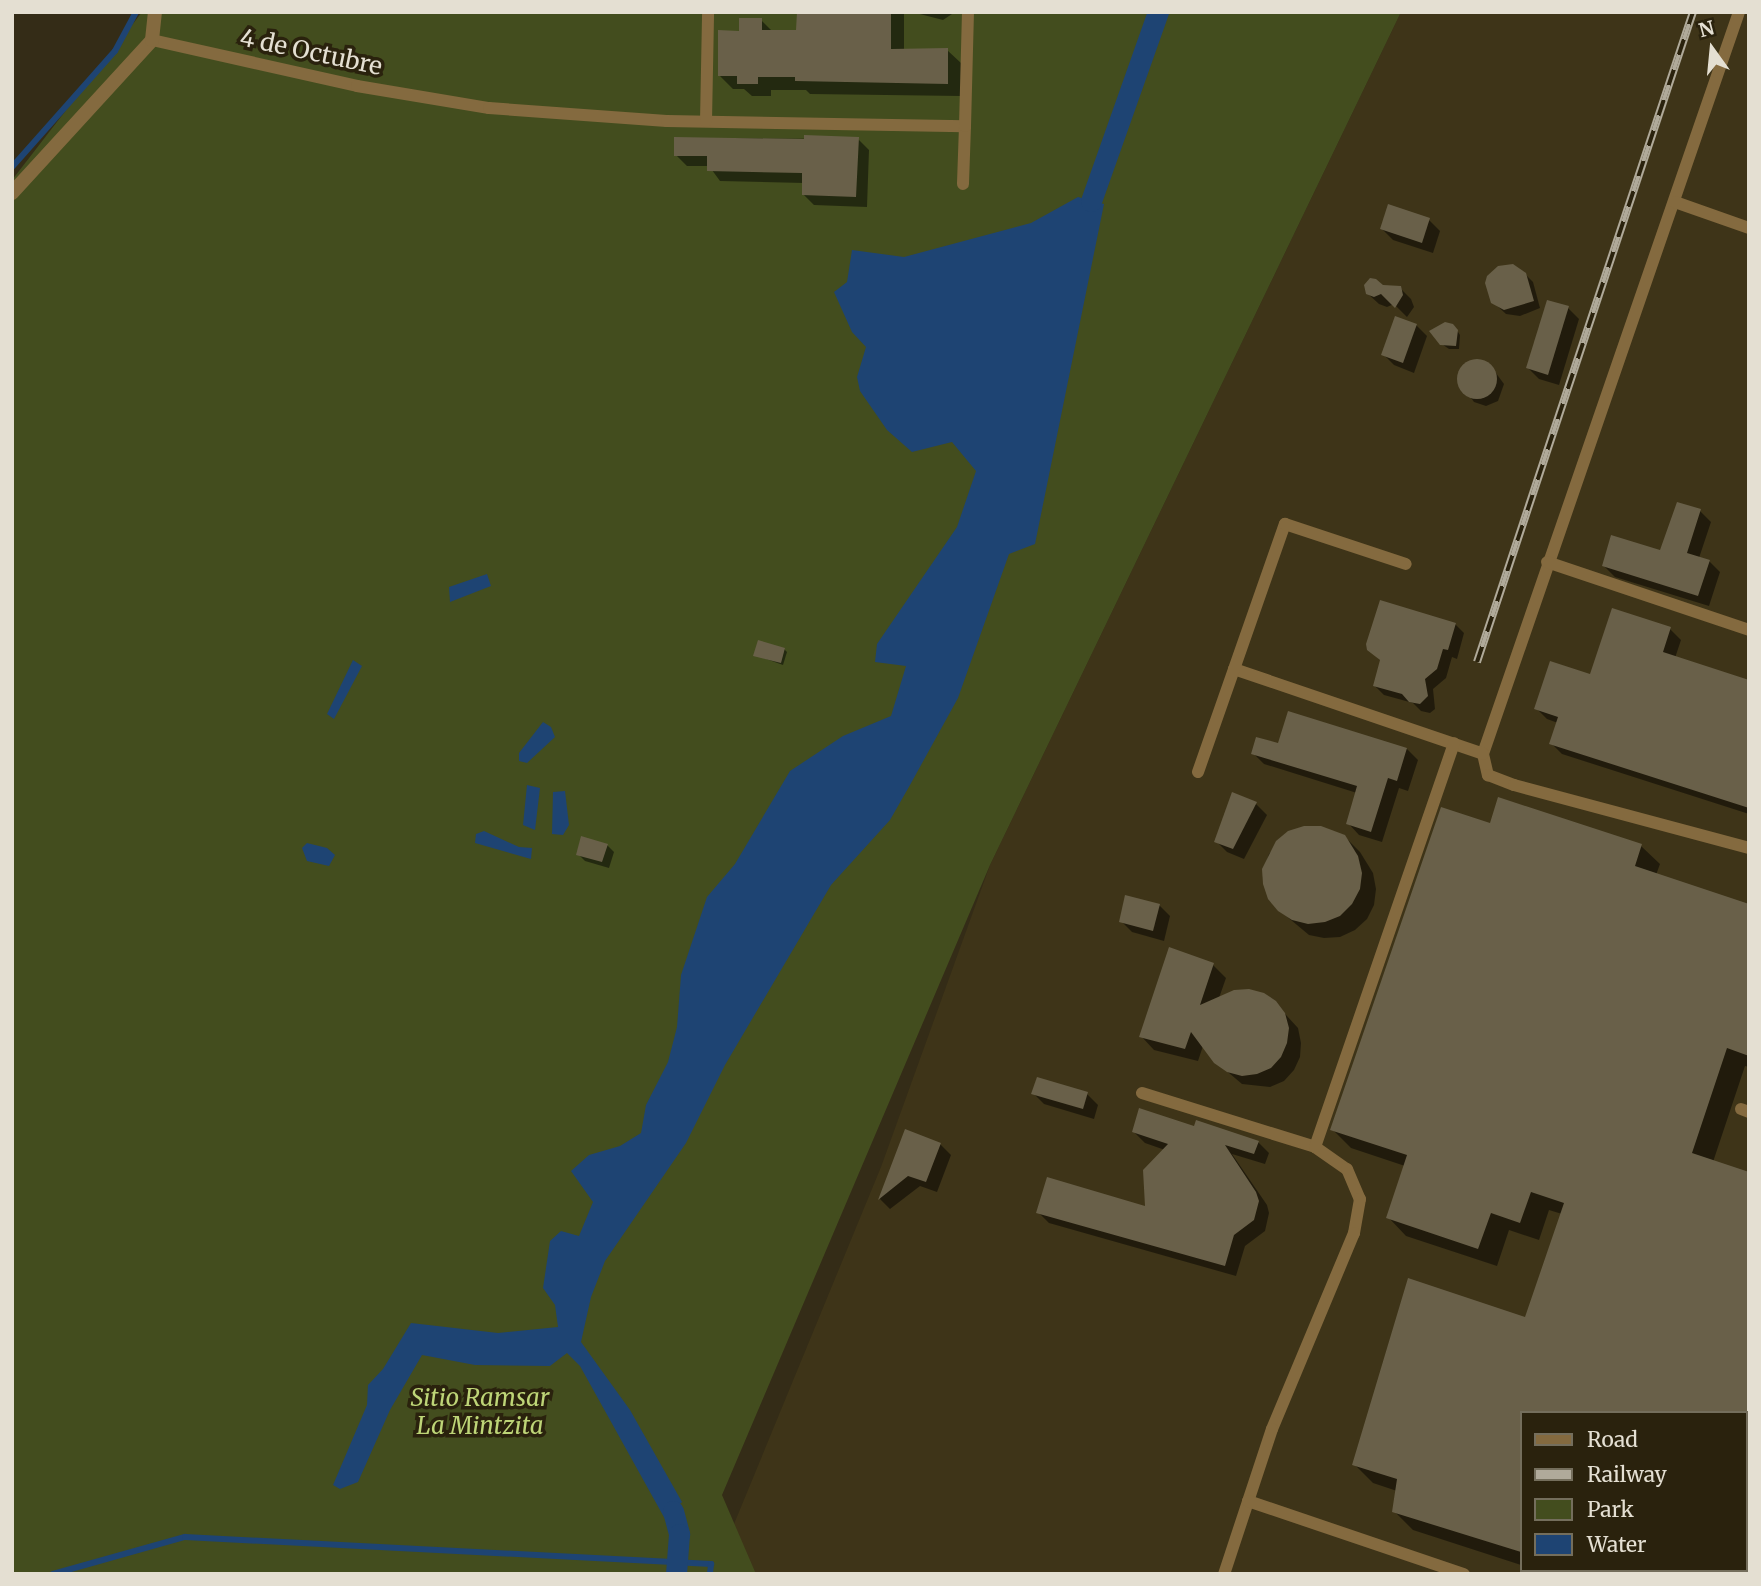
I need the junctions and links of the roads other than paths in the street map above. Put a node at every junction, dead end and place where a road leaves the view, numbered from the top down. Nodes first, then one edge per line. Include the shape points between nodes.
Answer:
1 (155, 12) edge
2 (708, 12) edge
3 (968, 12) edge
4 (1739, 12) edge
5 (152, 40) junction
6 (706, 121) junction
7 (965, 127) junction
8 (963, 184) dead end
9 (12, 193) edge
10 (1675, 202) junction
11 (1749, 228) edge
12 (1547, 562) junction
13 (1406, 564) dead end
14 (1749, 630) edge
15 (1234, 669) junction
16 (1454, 743) junction
17 (1483, 754) junction
18 (1198, 772) dead end
19 (1749, 848) edge
20 (1143, 1093) dead end
21 (1315, 1147) junction
22 (1248, 1501) junction
23 (1224, 1574) edge
24 (1464, 1574) edge

1 - 5 street
2 - 6 lane
3 - 7 lane
4 - 10 lane
5 - 6 lane, 4 de Octubre via 357,86 489,108
5 - 9 street
6 - 7 lane, 4 de Octubre
7 - 8 lane
10 - 11 lane
10 - 12 lane
12 - 14 lane
12 - 17 lane
13 - 15 lane via 1285,524
15 - 16 lane
15 - 18 lane
16 - 17 lane
16 - 21 lane
17 - 19 lane via 1488,775 1514,785
20 - 21 lane
21 - 22 lane via 1347,1169 1360,1199 1354,1233 1272,1429
22 - 23 lane
22 - 24 lane

